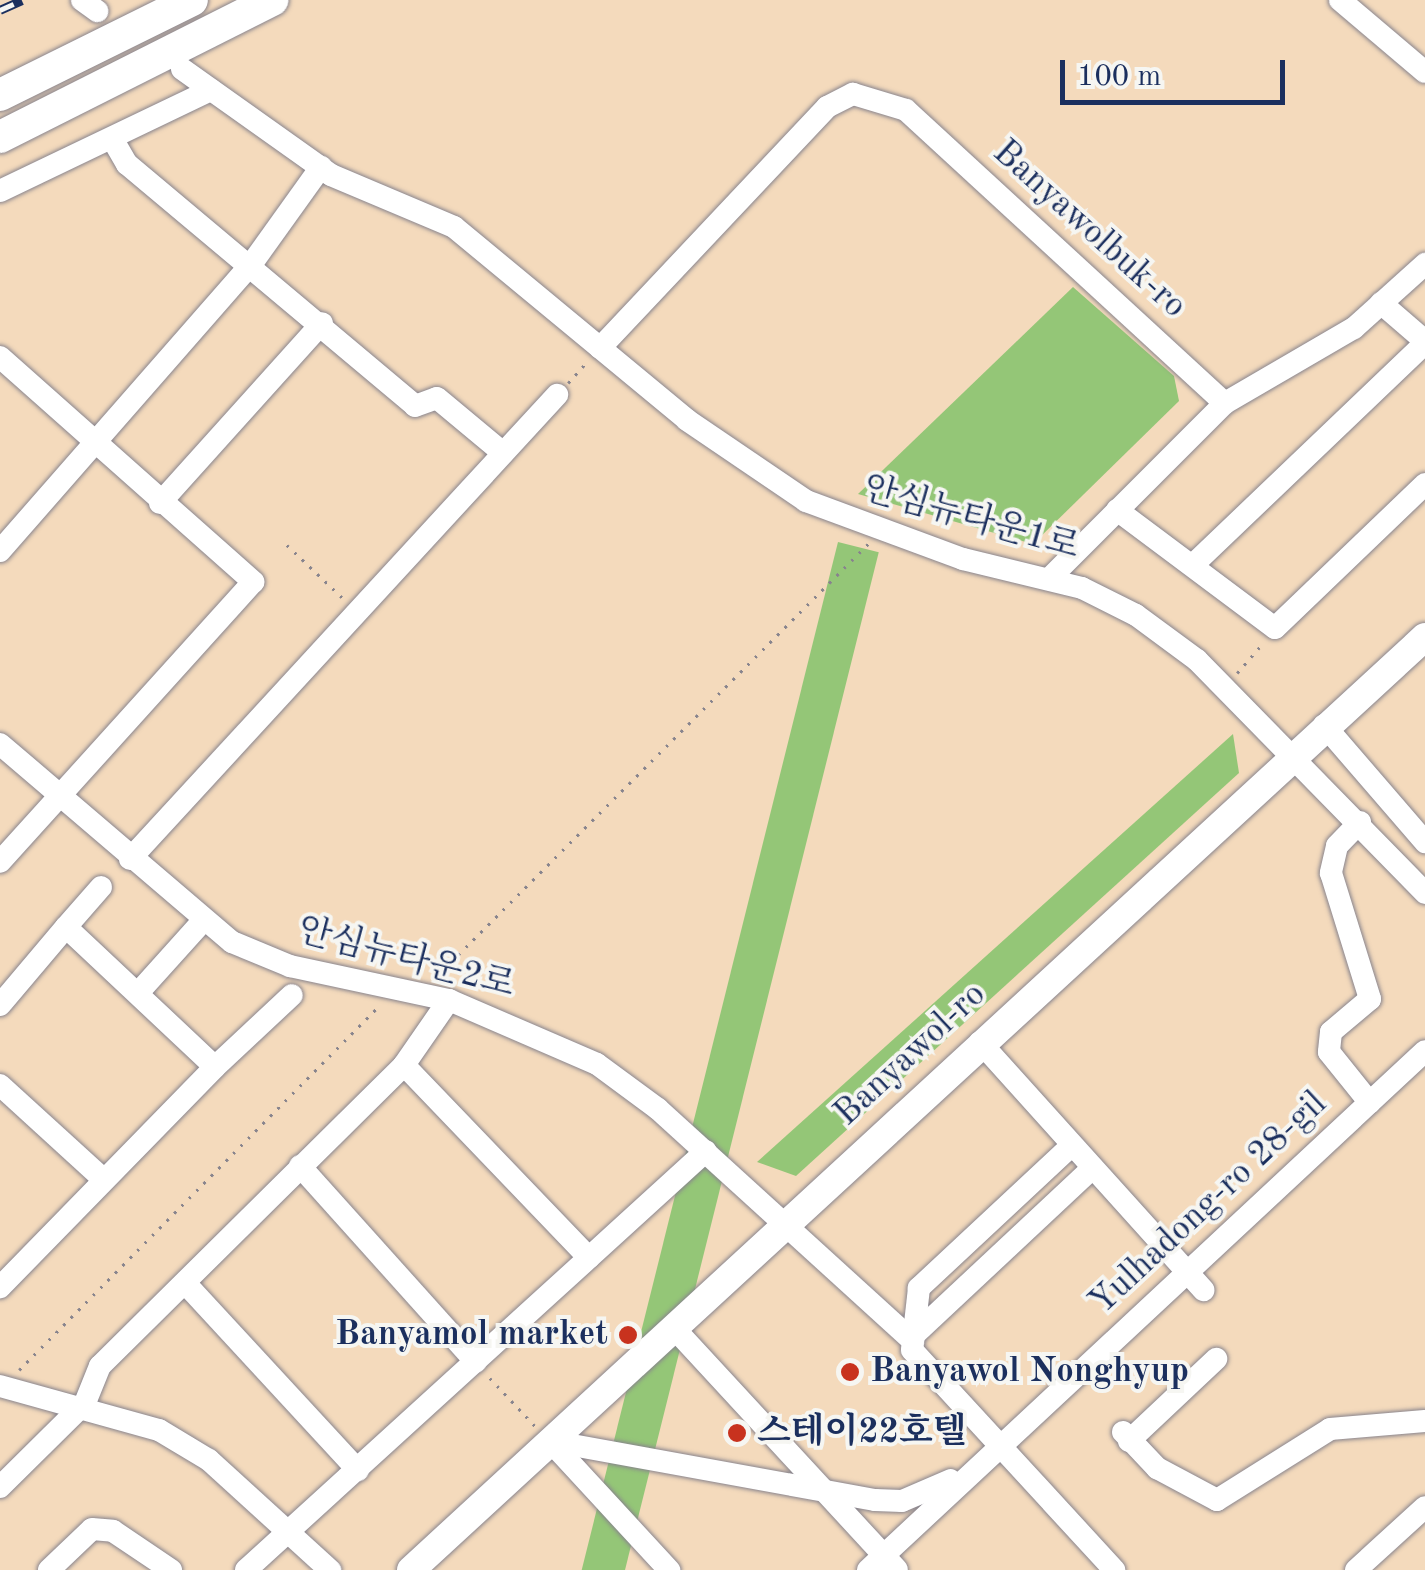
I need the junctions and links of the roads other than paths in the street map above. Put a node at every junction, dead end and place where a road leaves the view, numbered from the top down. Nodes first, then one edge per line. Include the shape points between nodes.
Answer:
1 (192, 0) edge
2 (272, 0) edge
3 (1340, 0) edge
4 (182, 69) dead end
5 (1425, 72) edge
6 (211, 90) junction
7 (0, 95) edge
8 (0, 137) edge
9 (113, 140) junction
10 (321, 167) junction
11 (0, 191) edge
12 (253, 262) junction
13 (1425, 264) edge
14 (1382, 303) junction
15 (322, 323) junction
16 (1425, 342) edge
17 (600, 348) junction
18 (4, 368) edge
19 (557, 395) road end
20 (1224, 403) junction
21 (92, 445) junction
22 (504, 453) junction
23 (1425, 484) edge
24 (160, 503) junction
25 (1118, 510) junction
26 (0, 551) edge
27 (1196, 562) junction
28 (1050, 578) junction
29 (1425, 637) edge
30 (1324, 725) junction
31 (0, 744) edge
32 (1292, 757) junction
33 (59, 796) junction
34 (1360, 822) junction
35 (1425, 842) edge
36 (130, 860) junction
37 (0, 862) edge
38 (1421, 881) edge
39 (101, 887) dead end
40 (202, 922) junction
41 (66, 927) junction
42 (138, 993) junction
43 (292, 995) dead end
44 (449, 1000) junction
45 (0, 1005) edge
46 (980, 1042) junction
47 (1425, 1052) edge
48 (404, 1064) junction
49 (215, 1068) junction
50 (0, 1085) edge
51 (1370, 1103) junction
52 (1070, 1147) junction
53 (706, 1151) junction
54 (300, 1166) junction
55 (1089, 1171) junction
56 (104, 1179) junction
57 (784, 1224) junction
58 (589, 1258) junction
59 (1195, 1281) junction
60 (187, 1285) junction
61 (0, 1287) edge
62 (673, 1327) junction
63 (913, 1342) junction
64 (1216, 1359) dead end
65 (476, 1362) junction
66 (1, 1386) edge
67 (85, 1403) junction
68 (1425, 1421) edge
69 (550, 1441) junction
70 (998, 1446) junction
71 (358, 1470) junction
72 (0, 1488) edge
73 (824, 1490) junction
74 (1425, 1507) edge
75 (292, 1530) junction
76 (882, 1565) edge
77 (50, 1570) edge
78 (171, 1570) edge
79 (246, 1570) edge
80 (330, 1570) edge
81 (412, 1570) edge
82 (669, 1570) edge
83 (1114, 1570) edge
84 (1356, 1570) edge

1 - 7 highway
2 - 8 highway
3 - 5 street
4 - 6 street, 안심뉴타운1로
6 - 9 street
6 - 10 street, 안심뉴타운1로
9 - 11 street
9 - 12 street via 126,164
10 - 12 street
10 - 17 street, 안심뉴타운1로 via 454,227
12 - 15 street
12 - 21 street
13 - 14 street
14 - 16 street
14 - 20 street
15 - 22 street via 415,406 437,398
15 - 24 street
16 - 27 street
17 - 20 street, Banyawolbuk-ro via 827,107 853,94 906,110
17 - 28 street, 안심뉴타운1로 via 744,460 880,533
18 - 21 street
19 - 22 street
20 - 25 street
21 - 24 street
21 - 26 street
22 - 36 street
23 - 27 street via 1275,628
24 - 33 street via 254,582
25 - 27 street
25 - 28 street
28 - 32 street, 안심뉴타운1로 via 1136,616 1224,688
29 - 30 main road, Banyawol-ro
30 - 32 main road, Banyawol-ro
30 - 35 street
31 - 33 street, 안심뉴타운2로
32 - 34 street, 안심뉴타운1로
32 - 46 main road, Banyawol-ro
33 - 36 street, 안심뉴타운2로
33 - 37 street
34 - 38 street, 안심뉴타운1로
34 - 51 street via 1337,846 1331,873 1370,999 1331,1032 1329,1052
36 - 40 street, 안심뉴타운2로
39 - 41 street
40 - 42 street
40 - 44 street, 안심뉴타운2로 via 290,966
41 - 42 street
41 - 45 street
42 - 49 street
43 - 49 street
44 - 48 street
44 - 53 street, 안심뉴타운2로 via 596,1064
46 - 52 street
46 - 57 main road, Banyawol-ro
47 - 51 street, Yulhadong-ro 28-gil
48 - 54 street
48 - 58 street
49 - 56 street
50 - 56 street
51 - 59 street, Yulhadong-ro 28-gil
52 - 55 street
52 - 63 street via 919,1288
53 - 57 street, 안심뉴타운2로
53 - 58 street
54 - 60 street
54 - 65 street
55 - 59 street
55 - 63 street
56 - 61 street
57 - 62 main road, Banyawol-ro
57 - 63 street, 안심뉴타운2로
58 - 65 street
59 - 70 street, Yulhadong-ro 28-gil
60 - 67 street via 100,1366
60 - 71 street
62 - 69 main road, Banyawol-ro
62 - 73 street
63 - 70 street, 안심뉴타운2로
64 - 68 street via 1126,1437 1157,1468 1217,1500 1330,1428
65 - 71 street
66 - 67 street
67 - 72 street
67 - 75 street via 209,1460
69 - 73 street
69 - 81 main road, Banyawol-ro
69 - 82 street
70 - 73 street, Yulhadong-ro 28-gil via 940,1488 902,1501
70 - 76 street, Yulhadong-ro 28-gil
70 - 83 street, 안심뉴타운2로
71 - 75 street
73 - 76 street
74 - 84 street
75 - 79 street
75 - 80 street
77 - 78 street via 92,1529 113,1530

